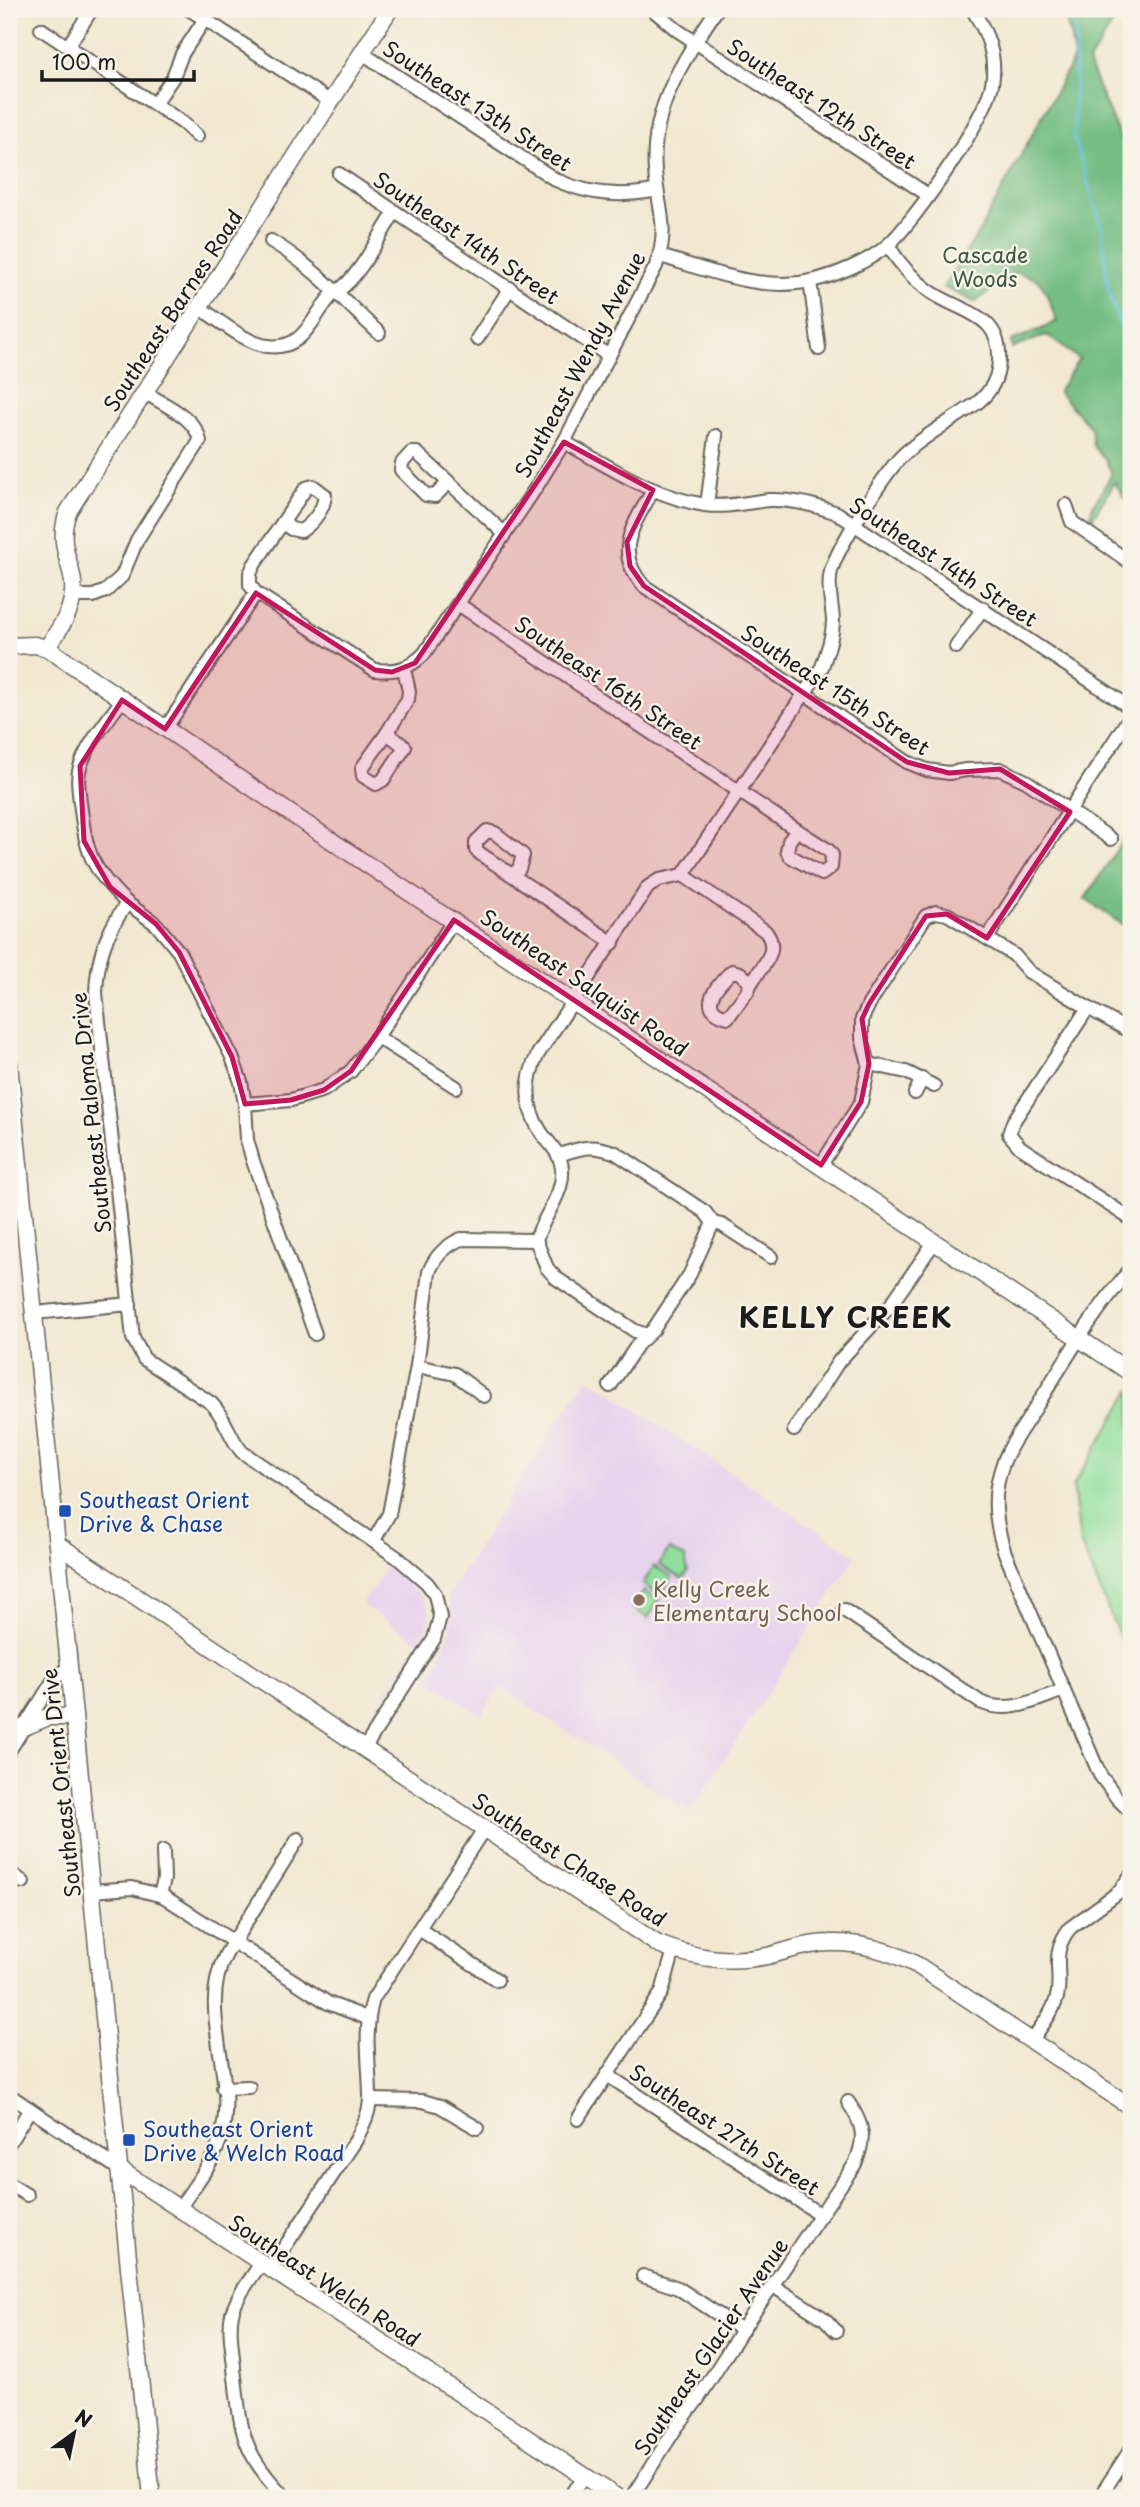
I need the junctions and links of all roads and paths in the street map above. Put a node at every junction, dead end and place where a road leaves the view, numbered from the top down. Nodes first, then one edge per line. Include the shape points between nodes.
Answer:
1 (92, 9) edge
2 (190, 9) edge
3 (390, 9) edge
4 (652, 9) edge
5 (717, 9) edge
6 (972, 9) edge
7 (205, 19) junction
8 (41, 29) dead end
9 (695, 42) junction
10 (68, 46) junction
11 (362, 53) junction
12 (331, 102) junction
13 (155, 104) junction
14 (197, 136) dead end
15 (339, 174) dead end
16 (657, 190) junction
17 (928, 195) junction
18 (395, 212) junction
19 (271, 241) dead end
20 (888, 246) junction
21 (660, 256) junction
22 (810, 281) junction
23 (510, 288) junction
24 (335, 292) junction
25 (199, 307) junction
26 (379, 333) dead end
27 (477, 339) dead end
28 (819, 349) dead end
29 (609, 356) junction
30 (144, 392) junction
31 (716, 436) dead end
32 (564, 442) junction
33 (448, 483) dead end
34 (653, 490) junction
35 (708, 505) junction
36 (1066, 505) dead end
37 (283, 522) dead end
38 (856, 523) junction
39 (505, 534) junction
40 (1131, 563) edge
41 (257, 593) junction
42 (73, 596) junction
43 (458, 604) junction
44 (983, 608) junction
45 (9, 646) edge
46 (956, 647) dead end
47 (47, 648) junction
48 (404, 669) junction
49 (804, 694) junction
50 (122, 700) junction
51 (1131, 708) edge
52 (1131, 715) edge
53 (165, 729) junction
54 (387, 733) dead end
55 (739, 792) junction
56 (1070, 812) junction
57 (796, 830) dead end
58 (1111, 839) dead end
59 (512, 875) dead end
60 (683, 875) junction
61 (127, 903) junction
62 (454, 920) junction
63 (987, 938) junction
64 (613, 943) junction
65 (751, 983) dead end
66 (574, 1000) junction
67 (1088, 1008) junction
68 (1131, 1032) edge
69 (377, 1037) junction
70 (9, 1064) edge
71 (869, 1064) junction
72 (922, 1079) junction
73 (934, 1086) dead end
74 (456, 1087) dead end
75 (915, 1093) dead end
76 (245, 1104) junction
77 (559, 1155) junction
78 (821, 1165) junction
79 (1131, 1219) edge
80 (713, 1223) junction
81 (536, 1240) junction
82 (935, 1241) junction
83 (771, 1257) dead end
84 (1131, 1269) edge
85 (130, 1304) junction
86 (34, 1313) junction
87 (315, 1334) dead end
88 (647, 1335) junction
89 (1079, 1338) junction
90 (417, 1366) junction
91 (1131, 1373) edge
92 (610, 1386) dead end
93 (484, 1396) dead end
94 (794, 1430) dead end
95 (373, 1540) junction
96 (57, 1544) junction
97 (844, 1610) dead end
98 (69, 1667) junction
99 (1064, 1690) junction
100 (74, 1717) junction
101 (24, 1727) junction
102 (364, 1749) junction
103 (9, 1751) edge
104 (1131, 1812) edge
105 (484, 1829) junction
106 (298, 1839) dead end
107 (163, 1851) dead end
108 (9, 1872) edge
109 (1131, 1875) edge
110 (23, 1882) dead end
111 (91, 1891) junction
112 (160, 1895) junction
113 (419, 1929) junction
114 (234, 1941) junction
115 (674, 1950) junction
116 (497, 1980) dead end
117 (368, 2018) junction
118 (1031, 2041) junction
119 (607, 2075) junction
120 (248, 2087) dead end
121 (223, 2088) junction
122 (9, 2095) edge
123 (370, 2100) junction
124 (848, 2102) dead end
125 (1131, 2107) edge
126 (30, 2109) junction
127 (578, 2119) dead end
128 (477, 2128) dead end
129 (9, 2143) edge
130 (119, 2169) junction
131 (9, 2184) edge
132 (27, 2195) dead end
133 (179, 2208) junction
134 (821, 2215) junction
135 (266, 2266) junction
136 (643, 2276) dead end
137 (773, 2286) junction
138 (742, 2330) junction
139 (836, 2331) dead end
140 (1129, 2455) edge
141 (584, 2476) junction
142 (152, 2498) edge
143 (286, 2498) edge
144 (570, 2498) edge
145 (618, 2498) edge
146 (631, 2498) edge
147 (1099, 2498) edge

1 - 10 street
2 - 7 street
3 - 11 street, Southeast Barnes Road
4 - 9 street, Southeast 12th Street
5 - 9 street, Southeast Wendy Avenue
6 - 17 street via 989,41 992,86 979,118
7 - 12 street
7 - 13 street
8 - 10 street
9 - 16 street, Southeast Wendy Avenue via 675,75 661,114 655,155
9 - 17 street, Southeast 12th Street
10 - 13 street
11 - 12 street, Southeast Barnes Road
11 - 16 street, Southeast 13th Street via 555,180 605,194
12 - 25 street, Southeast Barnes Road
13 - 14 street
15 - 18 street, Southeast 14th Street
16 - 21 street, Southeast Wendy Avenue via 664,228
17 - 20 street
18 - 23 street, Southeast 14th Street
18 - 24 street via 353,276
19 - 24 street via 305,263
20 - 22 street
20 - 38 street via 905,270 928,290 994,331 1000,348 999,368 987,396 905,453
21 - 22 street via 762,283
21 - 29 street, Southeast Wendy Avenue
22 - 28 street
23 - 27 street
23 - 29 street, Southeast 14th Street
24 - 25 street via 306,332 279,346 254,342
24 - 26 street
25 - 30 street, Southeast Barnes Road
29 - 32 street, Southeast Wendy Avenue
30 - 42 street, Southeast Barnes Road via 65,522 62,540
30 - 42 street via 191,423 200,441 136,540 122,576 106,591
31 - 35 street
32 - 34 street, Southeast 14th Street
32 - 39 street, Southeast Wendy Avenue
33 - 39 street
34 - 35 street, Southeast 14th Street
34 - 49 street, Southeast 15th Street via 627,542 635,577
35 - 38 street, Southeast 14th Street via 789,500 813,504
36 - 40 street via 1072,522
37 - 41 street via 250,574
38 - 44 street, Southeast 14th Street
38 - 49 street via 831,572 830,644 822,667
39 - 43 street, Southeast Wendy Avenue
41 - 48 street via 375,670
41 - 53 street
42 - 47 street
43 - 48 street, Southeast Wendy Avenue via 424,654
43 - 55 street, Southeast 16th Street
44 - 46 street
44 - 51 street, Southeast 14th Street
45 - 47 street
47 - 50 street, Southeast Salquist Road
48 - 54 street via 408,699
49 - 55 street
49 - 56 street, Southeast 15th Street via 907,762 948,774 1000,769
50 - 53 street, Southeast Salquist Road
50 - 61 street via 85,755 78,778 84,841 95,866
52 - 56 street
53 - 62 street, Southeast Salquist Road
55 - 57 street, Southeast 16th Street
55 - 60 street
56 - 58 street, Southeast 15th Street
56 - 63 street
59 - 64 street
60 - 64 street via 649,887
60 - 65 street via 771,939 773,947
61 - 76 street via 156,924 179,952 232,1057
61 - 85 street, Southeast Paloma Drive via 102,945 96,993
62 - 66 street, Southeast Salquist Road
62 - 69 street
63 - 67 street via 1014,955 1029,972
63 - 71 street via 947,914 926,916 862,1019
64 - 66 street
66 - 77 street via 538,1054 527,1090 533,1119
66 - 78 street, Southeast Salquist Road
67 - 68 street
67 - 79 street via 1009,1135 1020,1147
69 - 74 street
69 - 76 street via 351,1071 324,1090 291,1100
70 - 86 street, Southeast Orient Drive
71 - 72 street
71 - 78 street via 861,1102
72 - 73 street
72 - 75 street
76 - 87 street via 253,1161
77 - 80 street via 584,1146 616,1153 705,1212
77 - 81 street via 562,1183
78 - 82 street, Southeast Salquist Road
80 - 83 street
80 - 88 street via 690,1275
81 - 88 street via 556,1278
81 - 90 street via 461,1239 441,1252 429,1272
82 - 89 street, Southeast Salquist Road
82 - 94 street via 878,1322 839,1361
84 - 89 street
85 - 86 street
85 - 95 street, Southeast Paloma Drive via 133,1338 144,1359 211,1403 242,1452
86 - 96 street, Southeast Orient Drive
88 - 92 street
89 - 91 street, Southeast Salquist Road
89 - 99 street via 1009,1450 999,1475 996,1501 1005,1553
90 - 93 street via 455,1374
90 - 95 street via 389,1514
95 - 102 street via 427,1583 435,1594 440,1617 434,1639
96 - 98 street, Southeast Orient Drive
96 - 102 street, Southeast Chase Road
97 - 99 street via 992,1707 1016,1707
98 - 100 street, Southeast Orient Drive
98 - 101 street via 55,1678
99 - 104 street via 1100,1774
100 - 101 street via 48,1717
100 - 111 street, Southeast Orient Drive
101 - 103 street
102 - 105 street, Southeast Chase Road
105 - 113 street
105 - 115 street, Southeast Chase Road via 640,1933
106 - 114 street
107 - 112 street
108 - 110 street
109 - 118 street via 1120,1891 1064,1936 1057,1962 1055,2004
111 - 112 street via 132,1888
111 - 130 street, Southeast Orient Drive
112 - 114 street
113 - 116 street
113 - 117 street via 373,1999
114 - 117 street via 328,2003
114 - 121 street via 215,1987
115 - 118 street, Southeast Chase Road via 727,1959 820,1943 873,1948 917,1965
115 - 119 street via 662,1992
117 - 123 street
118 - 125 street, Southeast Chase Road
119 - 127 street
119 - 134 street, Southeast 27th Street
120 - 121 street
121 - 133 street via 221,2137
122 - 126 street, Southeast Welch Road
123 - 128 street via 423,2101
123 - 135 street via 356,2140
124 - 134 street, Southeast Glacier Avenue via 860,2120 859,2154
126 - 129 street
126 - 130 street, Southeast Welch Road
130 - 133 street, Southeast Welch Road
130 - 142 street, Southeast Orient Drive
131 - 132 street
133 - 135 street, Southeast Welch Road
134 - 137 street, Southeast Glacier Avenue
135 - 141 street, Southeast Welch Road
135 - 143 street via 236,2304 231,2332 246,2442 259,2467
136 - 138 street via 678,2288
137 - 138 street, Southeast Glacier Avenue
137 - 139 street
138 - 146 street, Southeast Glacier Avenue
140 - 147 street
141 - 144 street
141 - 145 street, Southeast Welch Road

